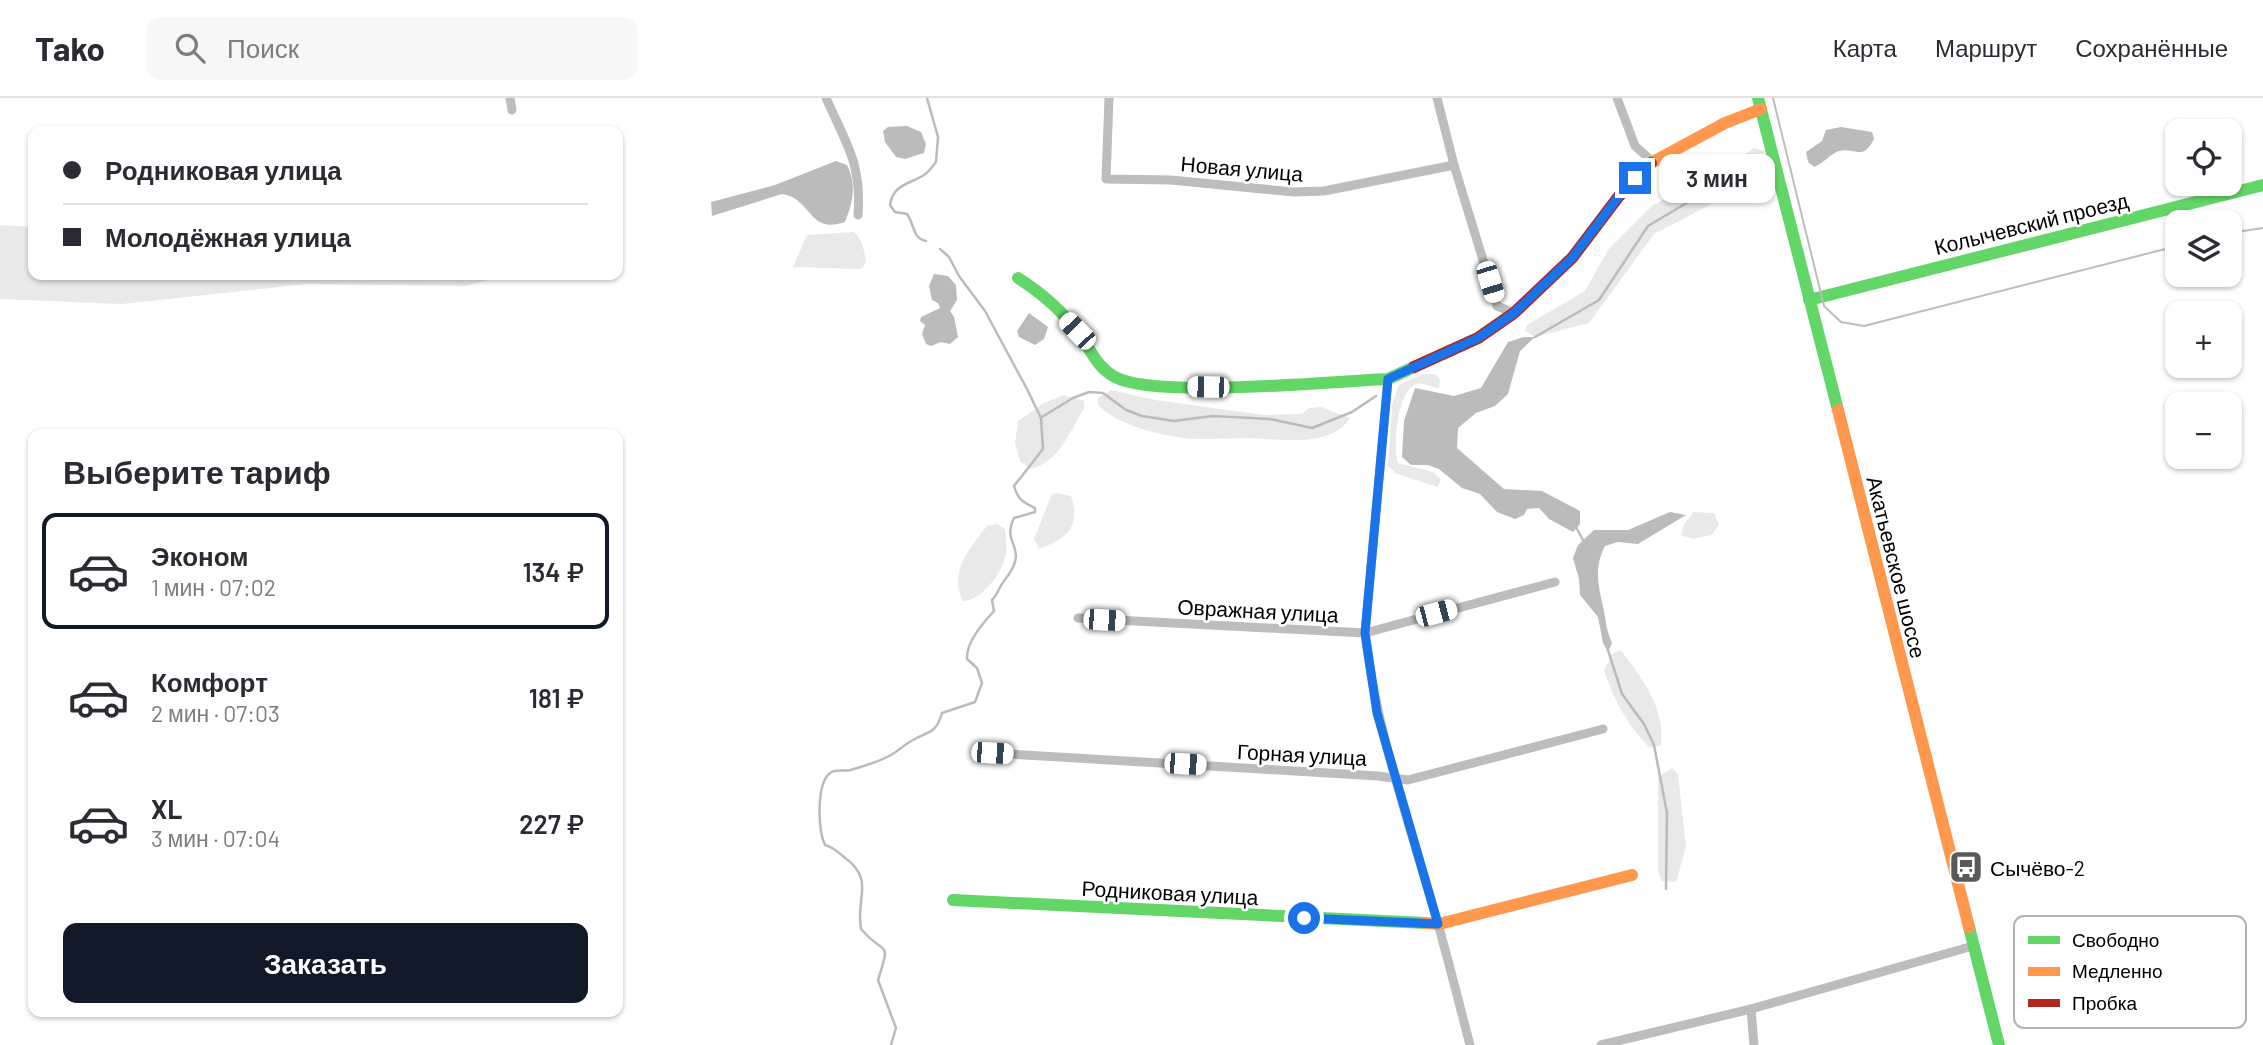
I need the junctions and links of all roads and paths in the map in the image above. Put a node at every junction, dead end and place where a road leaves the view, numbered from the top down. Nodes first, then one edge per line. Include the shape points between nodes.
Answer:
1 (510, 98) edge
2 (827, 98) edge
3 (1108, 98) edge
4 (1437, 98) edge
5 (1617, 98) edge
6 (1760, 104) edge
7 (512, 110) dead end
8 (1652, 161) junction
9 (1454, 165) junction
10 (2263, 185) edge
11 (858, 215) dead end
12 (1018, 278) dead end
13 (1810, 300) junction
14 (1514, 313) junction
15 (1388, 379) junction
16 (1555, 582) dead end
17 (1078, 618) dead end
18 (1365, 633) junction
19 (1603, 729) dead end
20 (992, 753) dead end
21 (1395, 779) junction
22 (1632, 875) dead end
23 (953, 900) dead end
24 (1438, 924) junction
25 (1973, 946) junction
26 (1751, 1009) junction
27 (1470, 1045) edge
28 (1601, 1045) edge
29 (1754, 1045) edge
30 (1999, 1045) edge

1 - 7 street
2 - 11 street via 853,154
3 - 9 street, Новая улица via 1106,179 1324,191
4 - 9 street
5 - 8 street via 1635,146
6 - 8 street
6 - 13 street, Акатьевское шоссе
8 - 14 street via 1572,258
9 - 14 street via 1497,306
10 - 13 street, Колычевский проезд
12 - 15 street via 1037,290 1077,331 1099,365 1116,378 1152,386 1208,387
13 - 25 street, Акатьевское шоссе
14 - 15 street via 1478,338
15 - 18 street
16 - 18 street, Овражная улица
17 - 18 street, Овражная улица
18 - 21 street via 1377,713
19 - 21 street, Горная улица via 1408,780
20 - 21 street, Горная улица
21 - 24 street
22 - 24 street, Родниковая улица
23 - 24 street, Родниковая улица
24 - 27 street
25 - 26 street
25 - 30 street, Акатьевское шоссе
26 - 28 street
26 - 29 street

